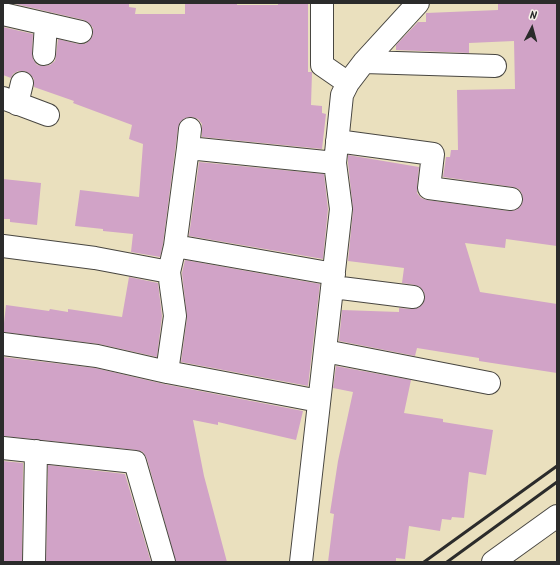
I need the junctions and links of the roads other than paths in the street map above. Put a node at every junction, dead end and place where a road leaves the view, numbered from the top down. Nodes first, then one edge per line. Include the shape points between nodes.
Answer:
1 (322, 3) edge
2 (418, 3) edge
3 (3, 14) edge
4 (46, 24) junction
5 (81, 32) dead end
6 (44, 54) dead end
7 (364, 62) junction
8 (496, 66) dead end
9 (348, 83) junction
10 (14, 95) edge
11 (48, 115) dead end
12 (337, 141) junction
13 (335, 164) junction
14 (511, 199) dead end
15 (3, 246) edge
16 (175, 246) junction
17 (169, 272) junction
18 (334, 280) junction
19 (413, 297) dead end
20 (3, 344) edge
21 (325, 351) junction
22 (167, 372) junction
23 (489, 383) dead end
24 (319, 401) junction
25 (3, 448) edge
26 (36, 451) junction
27 (557, 516) edge
28 (34, 562) edge
29 (164, 562) edge
30 (301, 562) edge
31 (493, 562) edge

1 - 9 street via 322,64
2 - 7 street
3 - 4 street
4 - 5 street
4 - 6 street
7 - 8 street
7 - 9 street
9 - 12 street via 342,95
10 - 11 street
12 - 13 street
12 - 14 street via 433,154 429,188
13 - 16 street via 189,139
13 - 18 street via 341,209
15 - 17 street via 95,258
16 - 17 street
16 - 18 street
17 - 22 street via 175,316
18 - 19 street
18 - 21 street
20 - 22 street via 97,356
21 - 23 street
21 - 24 street
22 - 24 street
24 - 30 street
25 - 26 street
26 - 28 street
26 - 29 street via 135,462
27 - 31 street

